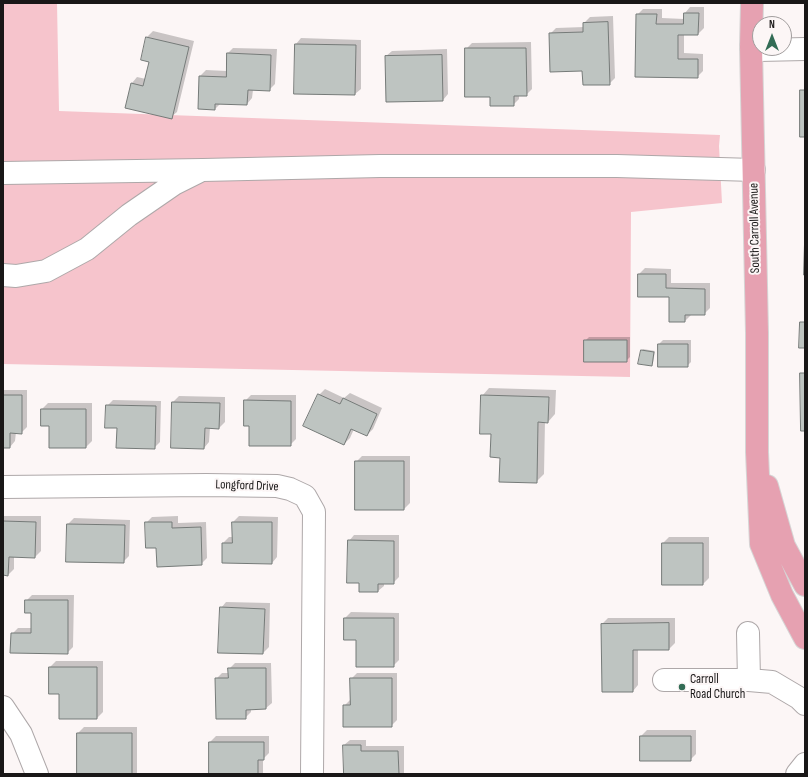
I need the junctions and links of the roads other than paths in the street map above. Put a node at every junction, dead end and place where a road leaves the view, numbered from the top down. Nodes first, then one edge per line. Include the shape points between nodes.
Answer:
1 (752, 3) edge
2 (751, 47) junction
3 (805, 49) edge
4 (203, 170) junction
5 (754, 170) junction
6 (3, 173) edge
7 (3, 275) edge
8 (758, 452) junction
9 (3, 487) edge
10 (805, 585) edge
11 (748, 633) dead end
12 (805, 638) edge
13 (664, 680) dead end
14 (749, 680) junction
15 (805, 704) edge
16 (3, 707) edge
17 (805, 764) edge
18 (37, 774) edge
19 (312, 774) edge
20 (797, 774) edge

1 - 2 main road, South Carroll Avenue
2 - 3 street via 759,50
2 - 5 main road, South Carroll Avenue
4 - 5 street via 380,166 617,166
4 - 6 street
4 - 7 street via 174,184 129,215 88,249 46,271 16,276
5 - 8 main road, South Carroll Avenue
8 - 10 main road, South Carroll Avenue via 784,546
8 - 12 main road, South Carroll Avenue via 761,544 782,595
9 - 19 street, Longford Drive via 277,486 305,496 314,512
11 - 14 street
13 - 14 street
14 - 15 street via 772,682
16 - 18 street via 21,734
17 - 20 street

